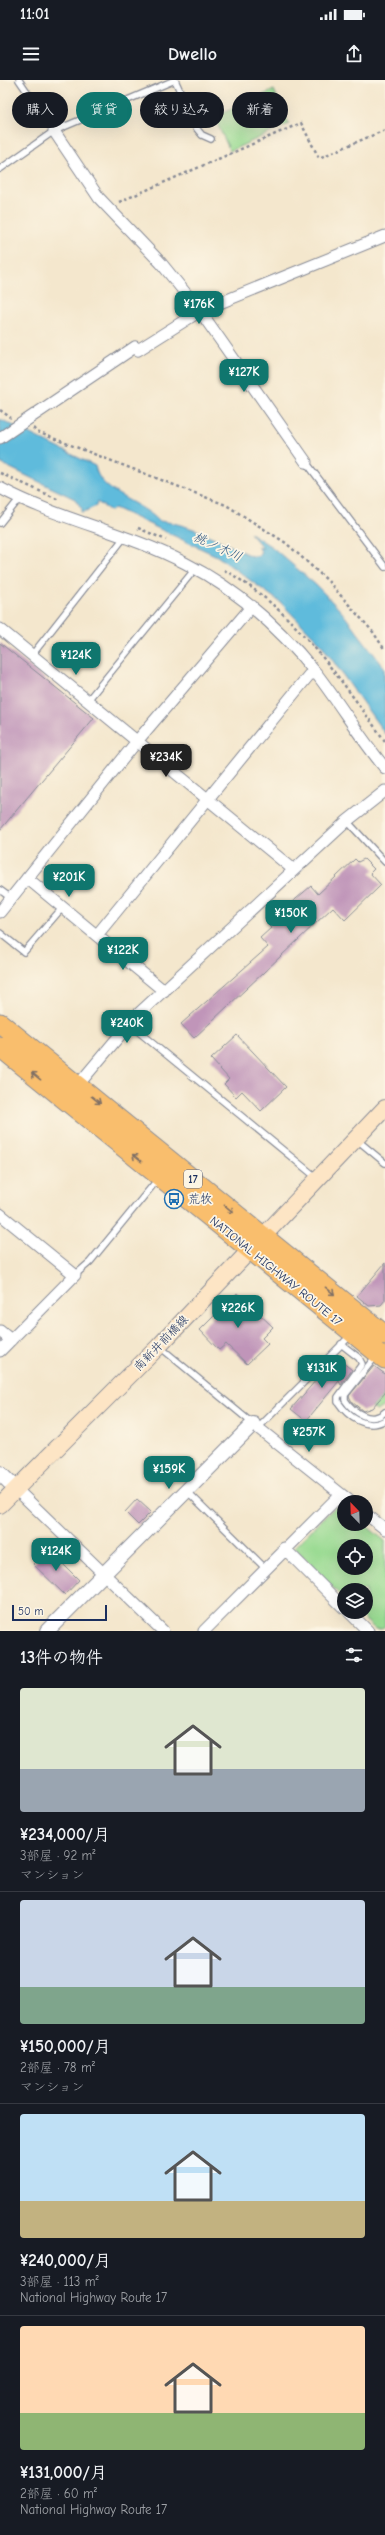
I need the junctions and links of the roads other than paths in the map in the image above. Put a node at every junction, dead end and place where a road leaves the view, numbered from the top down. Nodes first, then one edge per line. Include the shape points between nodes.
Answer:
1 (19, 80) edge
2 (175, 80) edge
3 (54, 131) junction
4 (211, 139) dead end
5 (0, 170) edge
6 (385, 236) edge
7 (200, 311) junction
8 (0, 438) edge
9 (306, 462) joint
10 (0, 488) edge
11 (22, 500) junction
12 (0, 523) edge
13 (127, 538) junction
14 (385, 567) edge
15 (195, 568) junction
16 (252, 606) junction
17 (0, 629) edge
18 (32, 655) junction
19 (316, 673) junction
20 (88, 700) junction
21 (138, 740) junction
22 (385, 768) edge
23 (385, 791) edge
24 (208, 798) junction
25 (347, 822) junction
26 (385, 862) edge
27 (294, 870) junction
28 (27, 878) junction
29 (0, 890) edge
30 (11, 898) junction
31 (63, 907) junction
32 (0, 912) edge
33 (0, 933) edge
34 (97, 935) junction
35 (164, 991) junction
36 (0, 1023) edge
37 (129, 1023) junction
38 (0, 1047) edge
39 (78, 1085) junction
40 (385, 1108) edge
41 (356, 1139) junction
42 (385, 1163) edge
43 (160, 1177) junction
44 (318, 1179) junction
45 (0, 1214) edge
46 (257, 1243) junction
47 (75, 1275) junction
48 (383, 1330) edge
49 (0, 1331) edge
50 (347, 1338) junction
51 (11, 1340) junction
52 (159, 1346) junction
53 (0, 1351) edge
54 (382, 1356) edge
55 (385, 1412) edge
56 (385, 1420) edge
57 (256, 1426) junction
58 (0, 1473) edge
59 (16, 1489) junction
60 (187, 1490) junction
61 (341, 1494) joint
62 (0, 1505) edge
63 (373, 1520) edge
64 (385, 1530) edge
65 (284, 1548) junction
66 (265, 1568) junction
67 (103, 1574) junction
68 (337, 1601) edge
69 (355, 1619) edge
70 (47, 1631) edge
71 (163, 1631) edge
72 (204, 1631) edge
73 (368, 1631) edge

1 - 3 lane
2 - 3 lane
2 - 4 lane via 197,129
3 - 5 lane
3 - 7 street via 99,198 161,263
6 - 7 street
7 - 8 street via 138,350 134,347
7 - 9 street
9 - 14 lane
10 - 11 street
11 - 12 lane via 16,503
11 - 13 street
13 - 15 street
13 - 18 lane
15 - 16 street
15 - 20 lane
16 - 19 street via 294,647
16 - 21 street
17 - 18 street
18 - 20 street
19 - 22 street
19 - 24 street via 309,675
20 - 21 street
21 - 24 street
21 - 28 street
23 - 25 street
24 - 27 street
24 - 34 street
25 - 26 lane
25 - 27 street
27 - 35 street
28 - 30 street
28 - 31 street
29 - 30 lane
30 - 32 street
31 - 33 lane via 24,952
31 - 34 street
34 - 35 street
35 - 37 street
36 - 39 highway, NATIONAL HIGHWAY ROUTE 17 / 17
37 - 39 street
37 - 44 lane
43 -> 38 highway, NATIONAL HIGHWAY ROUTE 17 / 17
39 -> 46 highway, NATIONAL HIGHWAY ROUTE 17 / 17
40 - 41 main road, 南新井前橋線
41 - 42 lane
41 - 44 main road, 南新井前橋線
43 - 46 highway, NATIONAL HIGHWAY ROUTE 17 / 17
43 - 47 lane via 90,1262
44 - 46 main road, 南新井前橋線
45 - 47 street
46 -> 48 highway, NATIONAL HIGHWAY ROUTE 17 / 17
46 - 50 highway, NATIONAL HIGHWAY ROUTE 17 / 17
46 - 52 main road, 南新井前橋線
47 - 51 street
49 - 51 street
50 - 54 highway, NATIONAL HIGHWAY ROUTE 17 / 17
50 - 56 lane via 362,1364 338,1397 338,1402 362,1424 374,1424
50 - 57 lane
51 - 53 street
52 - 57 lane
52 - 59 main road, 南新井前橋線
54 - 55 lane via 344,1397 346,1402 365,1417 378,1417
57 - 60 street
57 - 61 street
58 - 59 street
59 - 62 main road, 南新井前橋線
59 - 67 street
60 - 66 lane
60 - 67 street
61 - 65 street
63 - 64 street
65 - 66 street
65 - 68 street
66 - 72 street
67 - 70 street
67 - 71 street
69 - 73 street

